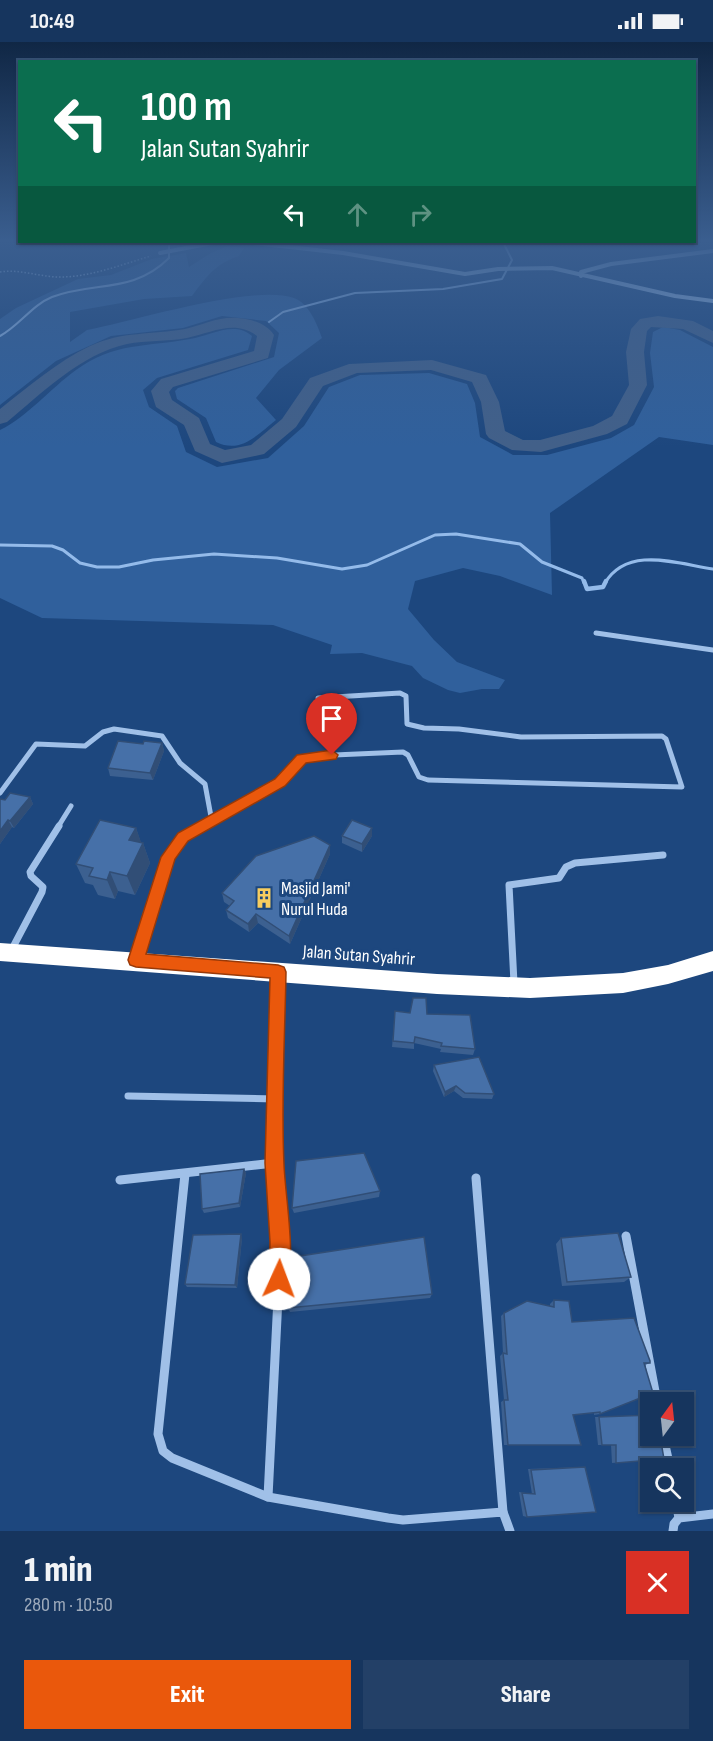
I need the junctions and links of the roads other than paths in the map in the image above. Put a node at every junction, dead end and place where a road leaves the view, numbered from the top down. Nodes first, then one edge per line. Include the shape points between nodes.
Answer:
1 (596, 633) dead end
2 (713, 650) edge
3 (318, 698) dead end
4 (0, 793) edge
5 (71, 806) dead end
6 (212, 822) junction
7 (663, 855) dead end
8 (5, 952) edge
9 (136, 960) junction
10 (713, 962) edge
11 (278, 972) junction
12 (514, 988) junction
13 (128, 1096) dead end
14 (276, 1099) junction
15 (274, 1163) junction
16 (185, 1174) junction
17 (476, 1178) dead end
18 (120, 1180) dead end
19 (626, 1236) dead end
20 (655, 1392) edge
21 (268, 1497) junction
22 (503, 1512) junction
23 (678, 1512) edge
24 (713, 1514) edge
25 (679, 1518) junction
26 (510, 1531) edge
27 (673, 1531) edge

1 - 2 street
3 - 6 street via 400,693 406,696 407,724 424,728 521,737 662,736 682,787 442,782 419,777 403,752 311,756 296,763 280,783
4 - 6 street via 36,744 85,746 114,729 155,734 166,740 180,763 205,784
5 - 8 street via 30,872 43,887 42,892
6 - 9 street via 183,837 169,857
7 - 12 street via 575,863 566,867 559,878 509,885
8 - 9 highway, Jalan Sutan Syahrir
9 - 11 highway, Jalan Sutan Syahrir
10 - 12 highway, Jalan Sutan Syahrir via 628,984
11 - 12 highway, Jalan Sutan Syahrir
11 - 14 street
13 - 14 street
14 - 15 street
15 - 16 street
15 - 21 street via 280,1258
16 - 18 street
16 - 21 street via 159,1444 172,1458
17 - 22 street
19 - 20 street
21 - 22 street via 396,1519
22 - 26 street
23 - 25 street
24 - 25 street
25 - 27 street

